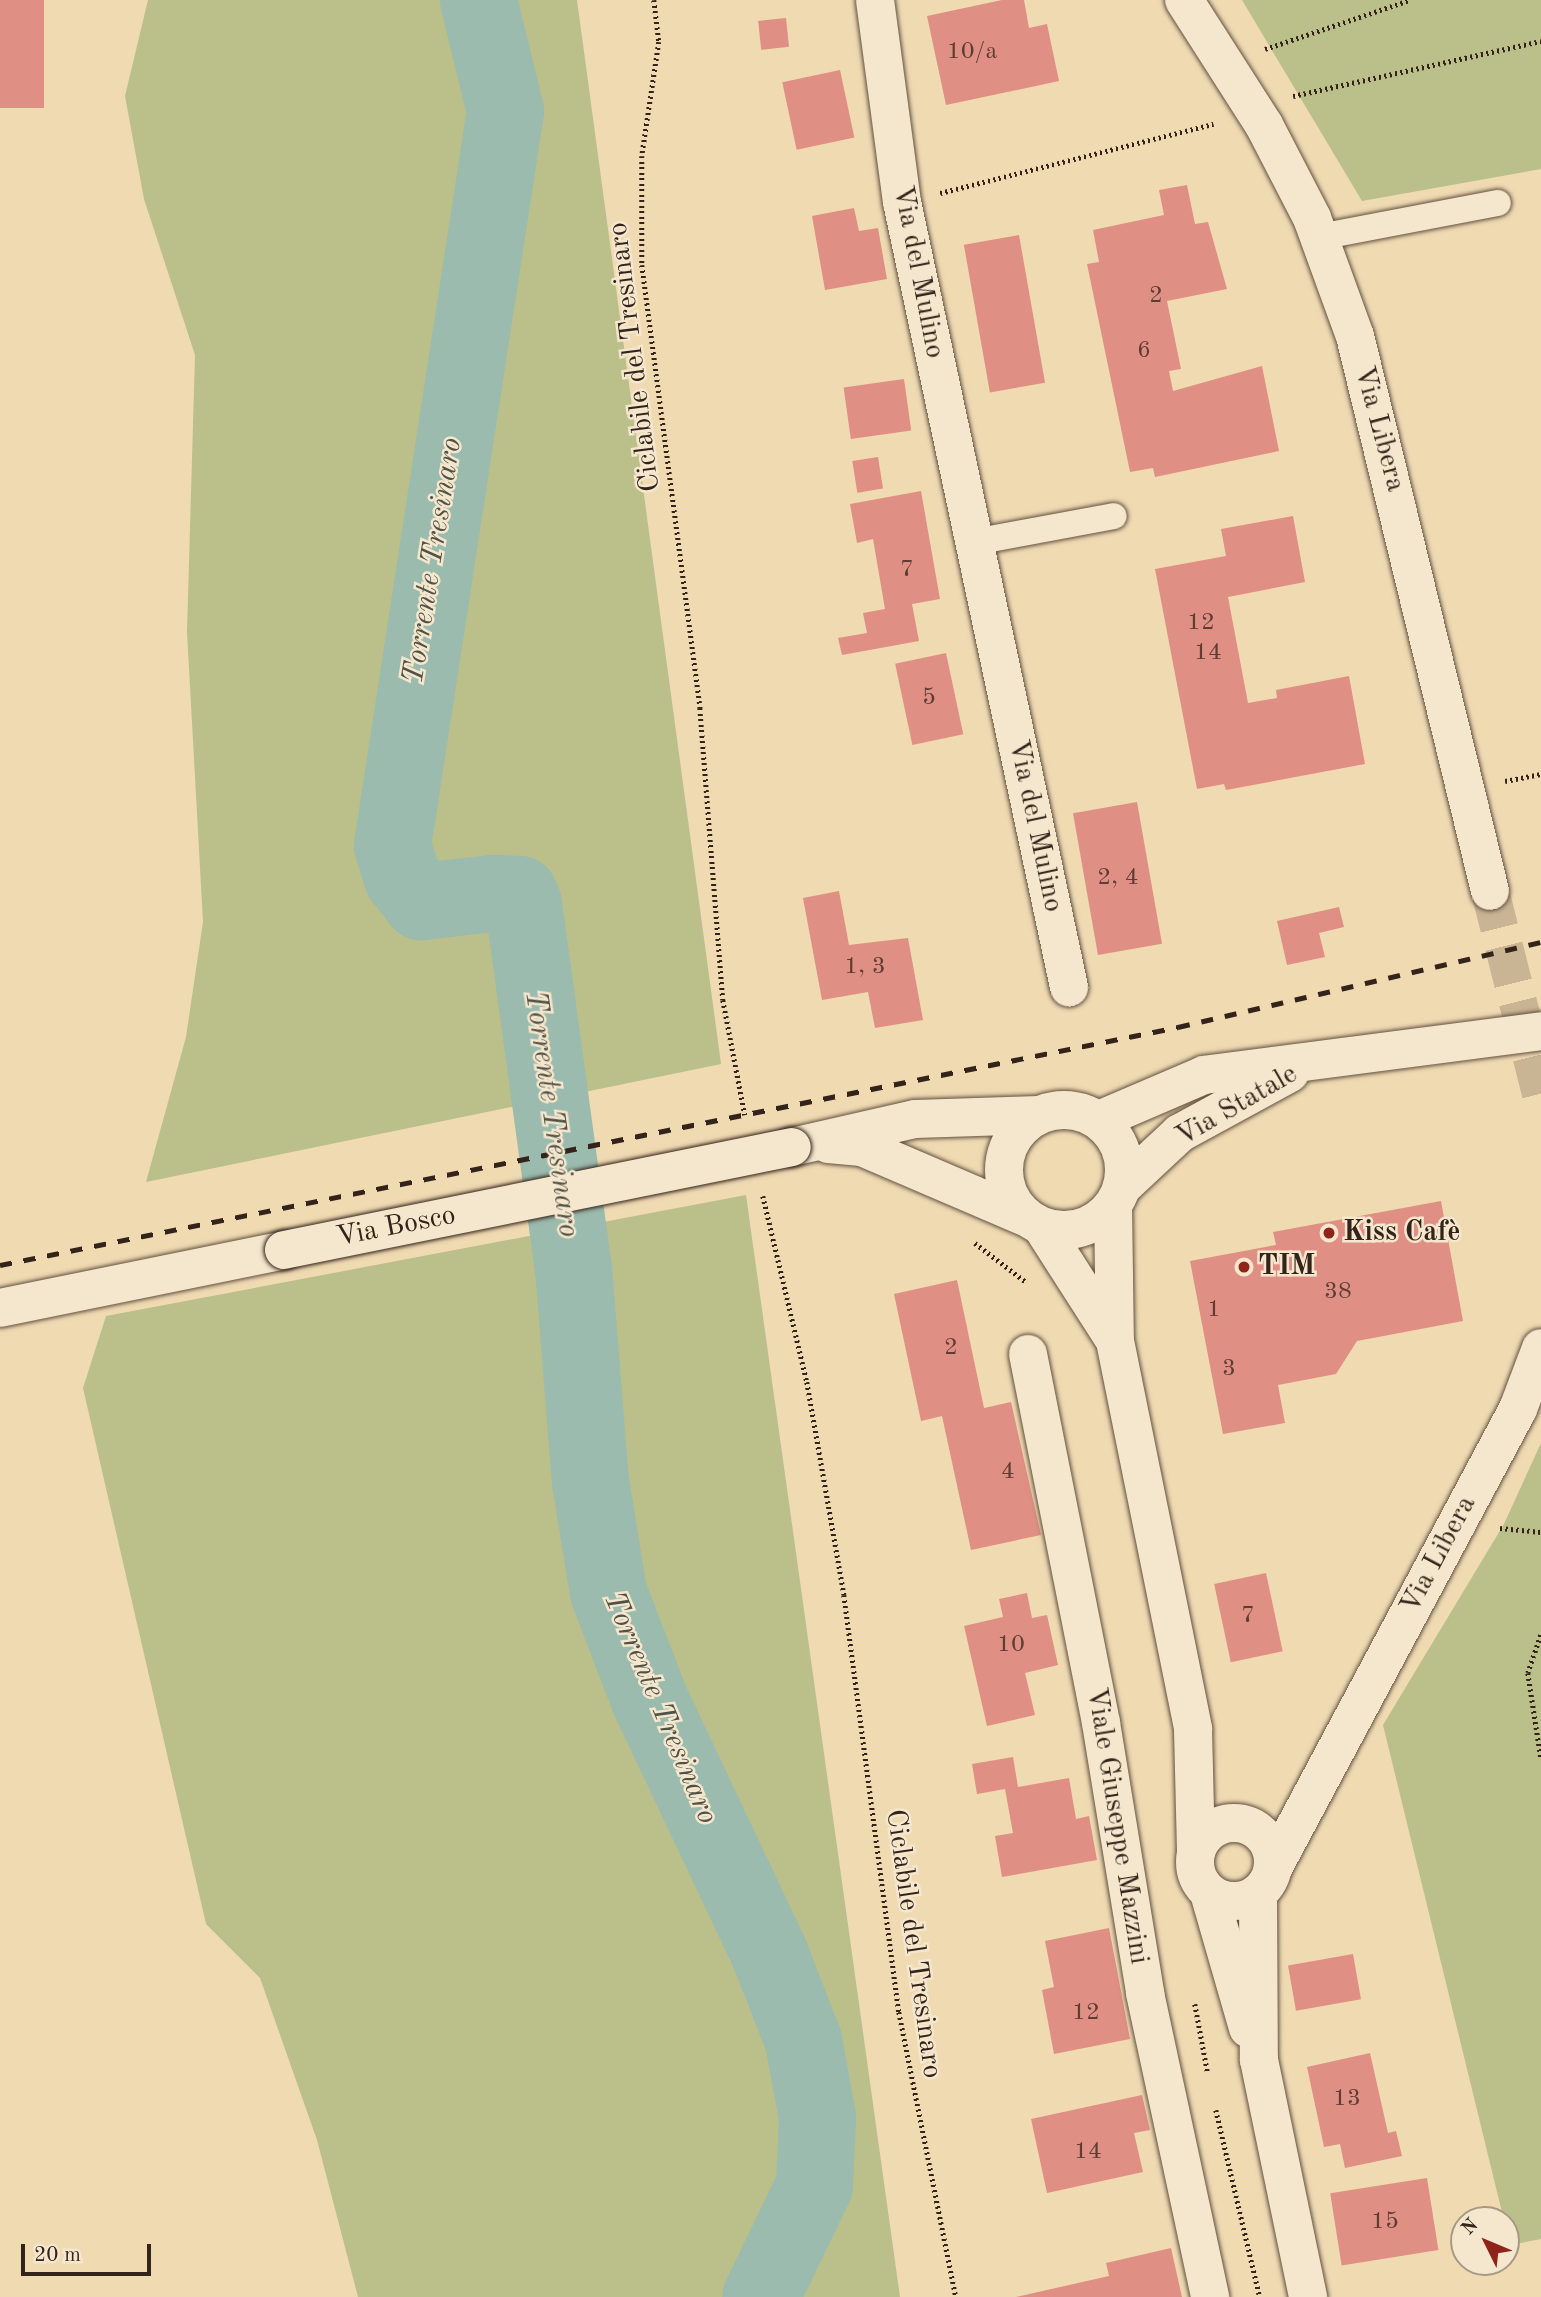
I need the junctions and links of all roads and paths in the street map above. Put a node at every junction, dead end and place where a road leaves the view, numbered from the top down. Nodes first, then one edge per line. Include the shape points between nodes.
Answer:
1 (654, 0) edge
2 (875, 0) edge
3 (1184, 0) edge
4 (1410, 0) edge
5 (1541, 41) edge
6 (1253, 57) dead end
7 (1282, 98) dead end
8 (1223, 122) dead end
9 (902, 202) junction
10 (1498, 203) dead end
11 (1319, 237) junction
12 (1114, 516) dead end
13 (974, 542) junction
14 (701, 708) dead end
15 (1490, 891) tunnel mouth
16 (1069, 987) dead end
17 (1541, 1031) edge
18 (1324, 1058) junction
19 (1039, 1115) junction
20 (1099, 1120) junction
21 (806, 1145) junction
22 (1117, 1196) junction
23 (1034, 1222) junction
24 (0, 1308) edge
25 (1115, 1341) junction
26 (1541, 1348) edge
27 (1028, 1354) dead end
28 (844, 1595) dead end
29 (1541, 1635) edge
30 (1193, 1729) junction
31 (1541, 1758) edge
32 (1332, 1759) junction
33 (1243, 1825) junction
34 (1196, 1852) junction
35 (1266, 1881) junction
36 (1209, 1893) junction
37 (1259, 2060) junction
38 (956, 2297) edge
39 (1210, 2297) edge
40 (1308, 2297) edge

1 - 14 path, Ciclabile del Tresinaro via 659,42 642,156 642,265
2 - 9 street, Via del Mulino
3 - 11 street, Via Libera via 1264,125
4 - 6 path
5 - 7 path
8 - 9 path
9 - 13 street, Via del Mulino
10 - 11 lane
11 - 15 street, Via Libera via 1384,443
12 - 13 lane
13 - 16 street, Via del Mulino
17 - 18 street, Via Statale
18 - 20 street, Via Statale via 1204,1075
18 - 22 street, Via Statale via 1180,1133
19 - 20 street via 1064,1109
19 - 21 street via 915,1119
19 - 23 street via 1017,1131 1003,1165 1004,1185
20 - 22 street via 1120,1149
21 - 23 street, Via Statale via 862,1147
21 - 24 street, Via Bosco, bridge
22 - 23 street, Via Statale via 1082,1228
22 - 25 street
23 - 25 street
25 - 30 street
26 - 32 street, Via Libera via 1518,1409
27 - 39 street, Viale Giuseppe Mazzini via 1101,1723 1145,1993
28 - 38 path, Ciclabile del Tresinaro via 899,2012
29 - 31 path via 1528,1673
30 - 33 street
30 - 34 street
32 - 33 street, Via Libera
32 - 35 street, Via Libera
33 - 34 street via 1208,1831
33 - 35 street via 1270,1845
34 - 36 street via 1196,1874
35 - 36 street via 1233,1902
35 - 37 street
36 - 37 street
37 - 40 street

